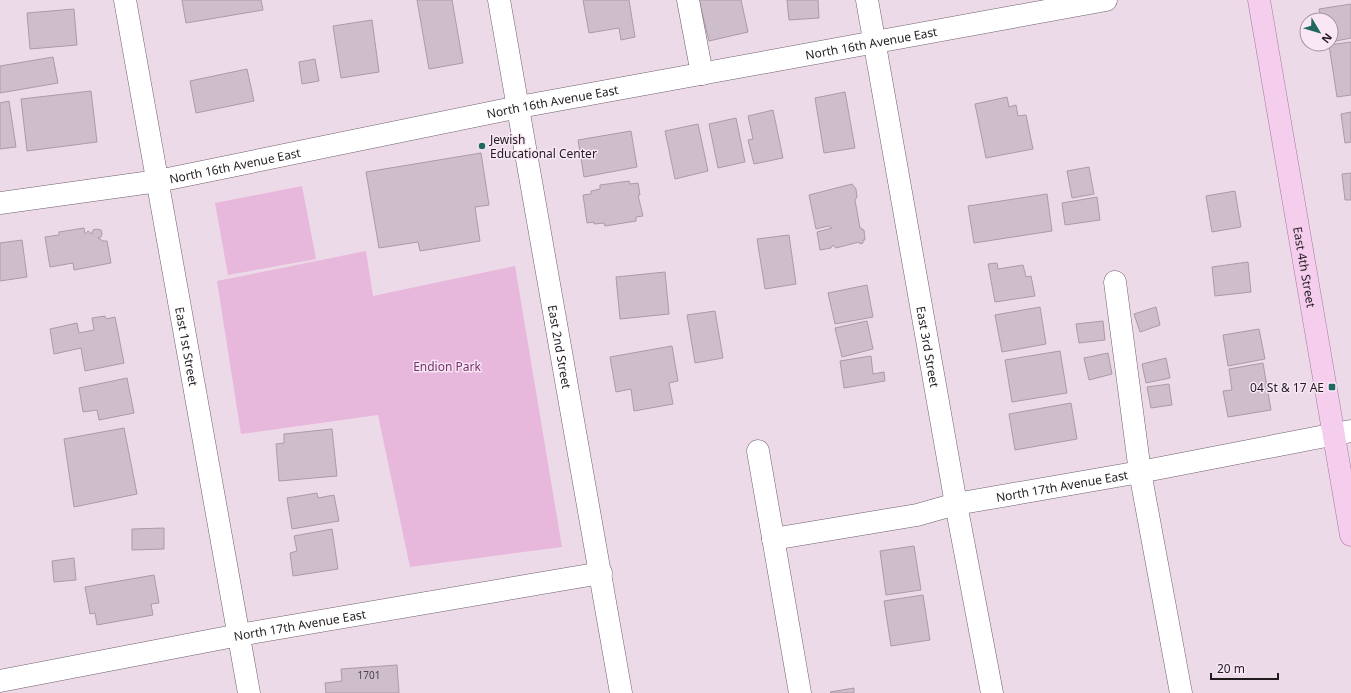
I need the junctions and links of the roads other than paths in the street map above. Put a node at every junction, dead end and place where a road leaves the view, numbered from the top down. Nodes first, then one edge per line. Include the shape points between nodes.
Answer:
1 (125, 0) edge
2 (499, 0) edge
3 (688, 0) edge
4 (867, 0) edge
5 (1106, 0) edge
6 (1258, 0) edge
7 (1065, 4) edge
8 (874, 42) junction
9 (702, 74) junction
10 (519, 107) junction
11 (158, 181) junction
12 (0, 204) edge
13 (1115, 282) dead end
14 (1342, 432) edge
15 (758, 451) dead end
16 (1140, 472) junction
17 (956, 504) junction
18 (1351, 535) edge
19 (773, 539) junction
20 (601, 573) junction
21 (239, 635) junction
22 (0, 681) edge
23 (248, 693) edge
24 (621, 693) edge
25 (800, 693) edge
26 (992, 693) edge
27 (1181, 693) edge

1 - 11 street, East 1st Street
2 - 10 street, East 2nd Street
3 - 9 street
4 - 8 street, East 3rd Street
5 - 7 street, North 16th Avenue East
6 - 14 main road, East 4th Street
7 - 8 street, North 16th Avenue East
8 - 9 street, North 16th Avenue East
8 - 17 street, East 3rd Street
9 - 10 street, North 16th Avenue East
10 - 11 street, North 16th Avenue East
10 - 20 street, East 2nd Street
11 - 12 street, North 16th Avenue East
11 - 21 street, East 1st Street
13 - 16 street
14 - 16 street, North 17th Avenue East
14 - 18 main road, East 4th Street
15 - 19 street
16 - 17 street, North 17th Avenue East
16 - 27 street
17 - 19 street, North 17th Avenue East via 917,515
17 - 26 street, East 3rd Street
19 - 25 street
20 - 21 street, North 17th Avenue East
20 - 24 street, East 2nd Street
21 - 22 street, North 17th Avenue East
21 - 23 street, East 1st Street

